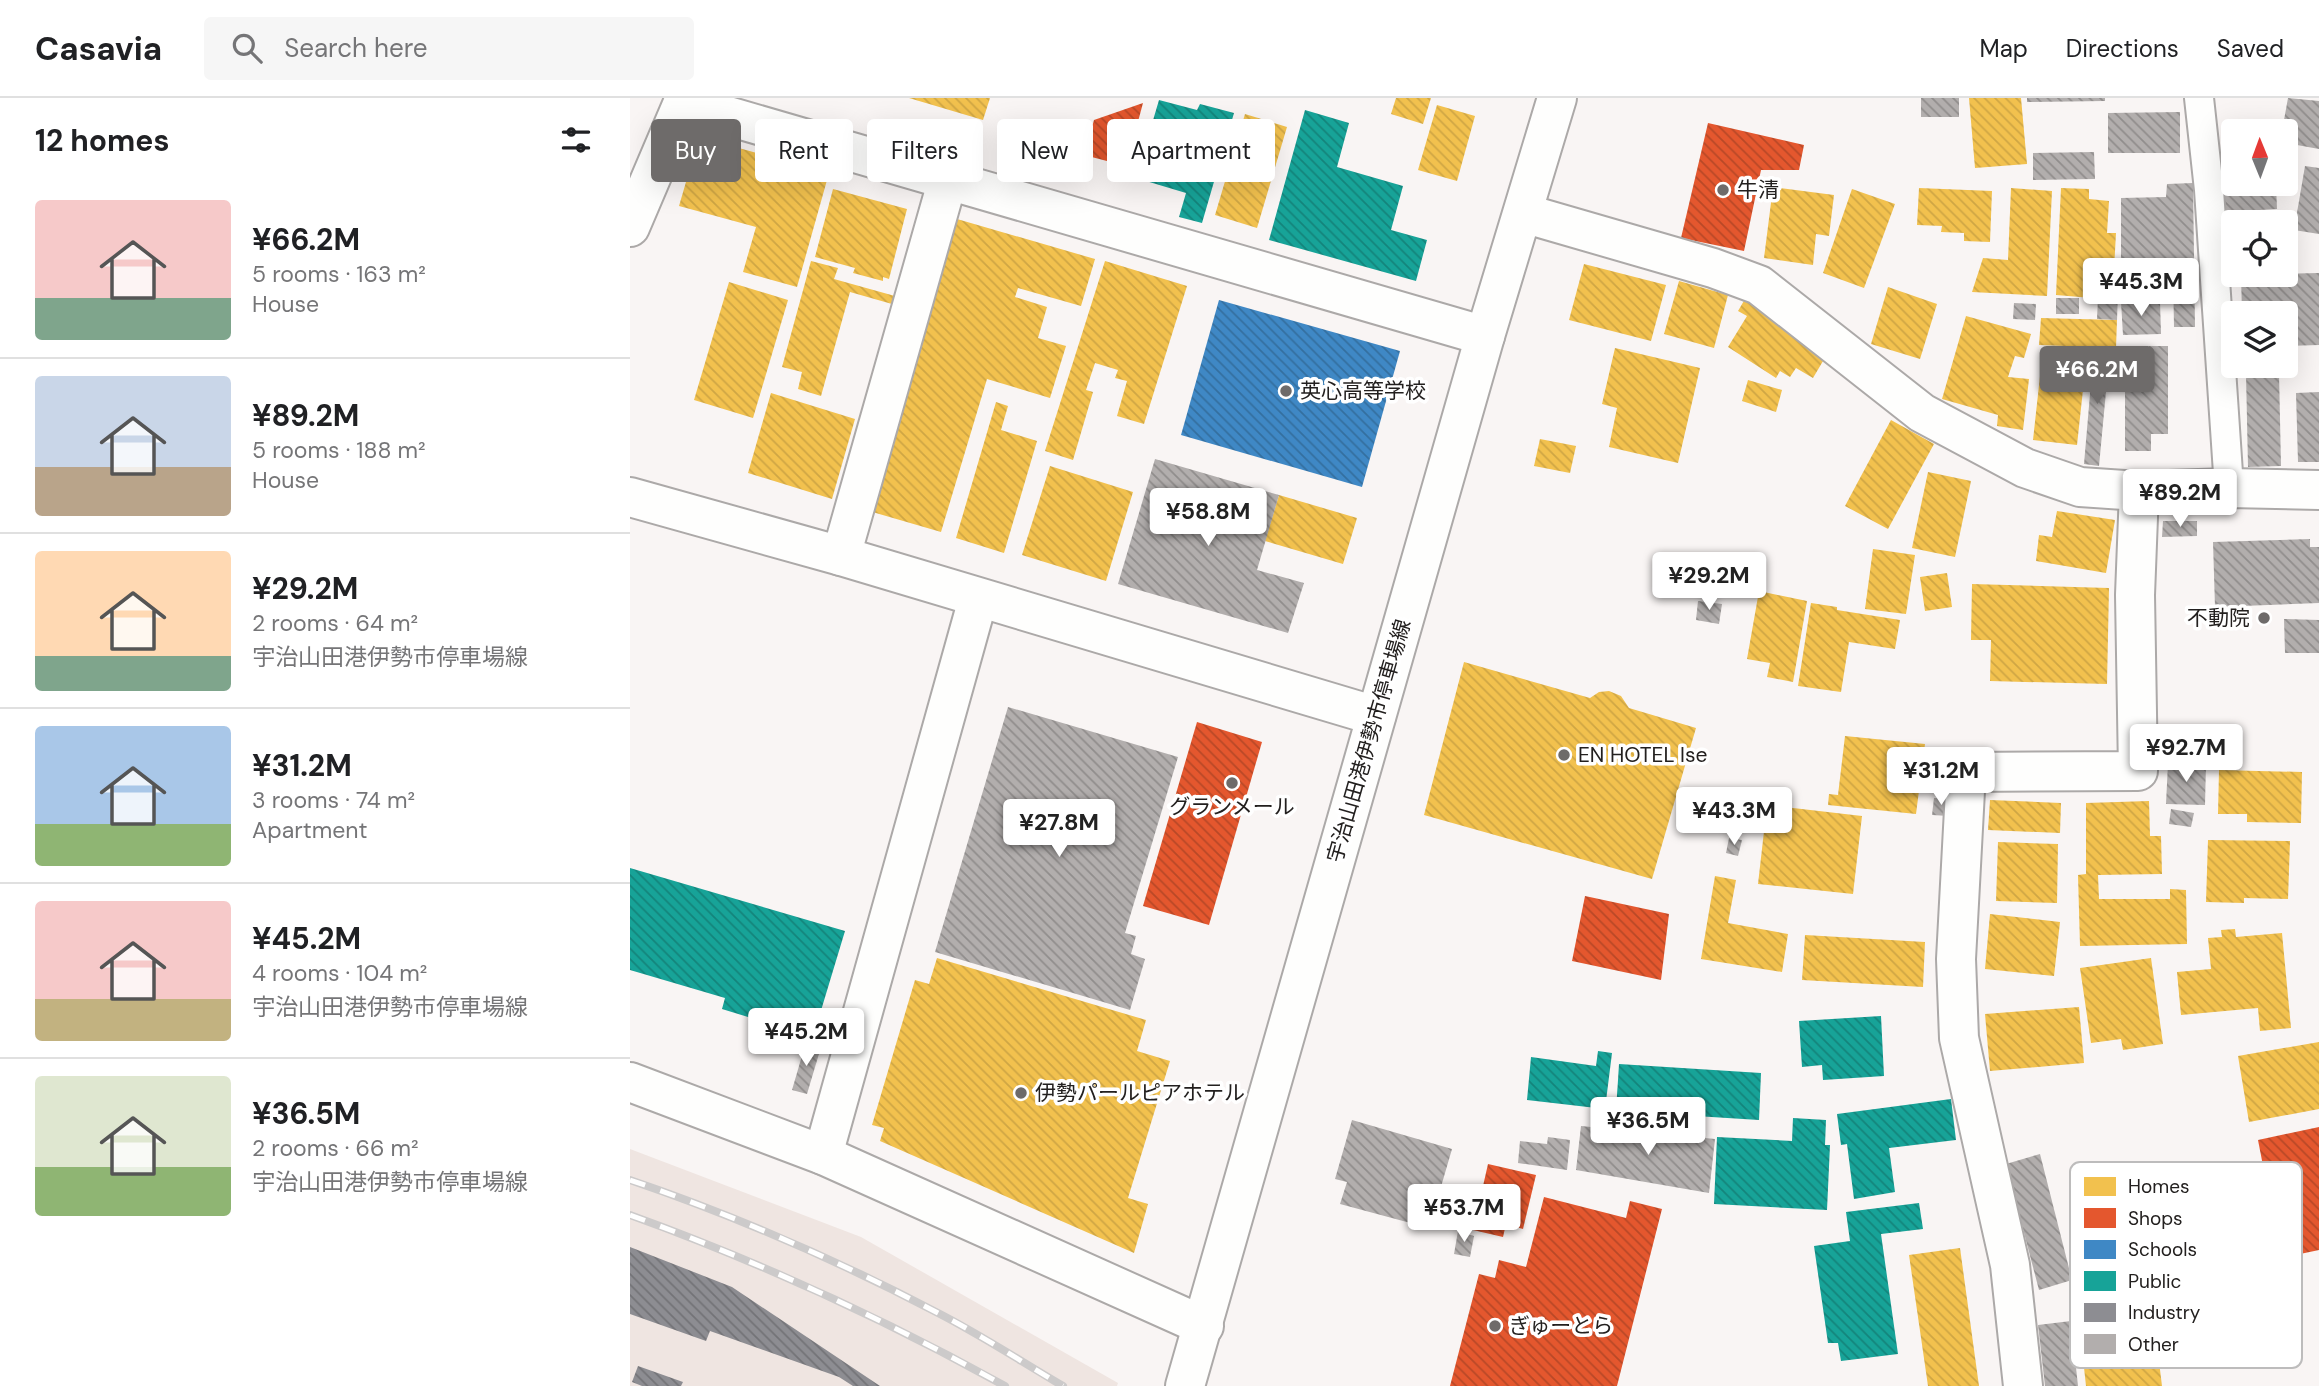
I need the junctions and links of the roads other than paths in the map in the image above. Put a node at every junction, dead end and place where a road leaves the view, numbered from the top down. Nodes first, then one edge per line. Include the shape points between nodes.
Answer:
1 (1557, 98) edge
2 (2199, 98) edge
3 (684, 101) edge
4 (867, 155) edge
5 (947, 182) edge
6 (958, 182) edge
7 (1523, 213) junction
8 (630, 227) edge
9 (1485, 336) junction
10 (2229, 488) junction
11 (2319, 490) edge
12 (2140, 491) junction
13 (630, 497) edge
14 (841, 556) junction
15 (978, 598) junction
16 (1376, 716) junction
17 (630, 1082) edge
18 (823, 1155) junction
19 (1204, 1326) junction
20 (1194, 1381) edge
21 (2023, 1386) edge

1 - 7 street, 宇治山田港伊勢市停車場線
2 - 10 lane
3 - 4 street
3 - 8 street
5 - 14 street
6 - 9 street
7 - 9 street, 宇治山田港伊勢市停車場線
7 - 12 street via 1759,285 1923,413 1978,444 2025,468 2080,486
9 - 16 street, 宇治山田港伊勢市停車場線
10 - 11 street
10 - 12 street
12 - 21 street via 2135,595 2138,771 1966,772 1956,959 1959,1038 2010,1265
13 - 14 street
14 - 15 street
15 - 16 street
15 - 18 street
16 - 19 street, 宇治山田港伊勢市停車場線
17 - 18 street
18 - 19 street
19 - 20 street, 宇治山田港伊勢市停車場線

